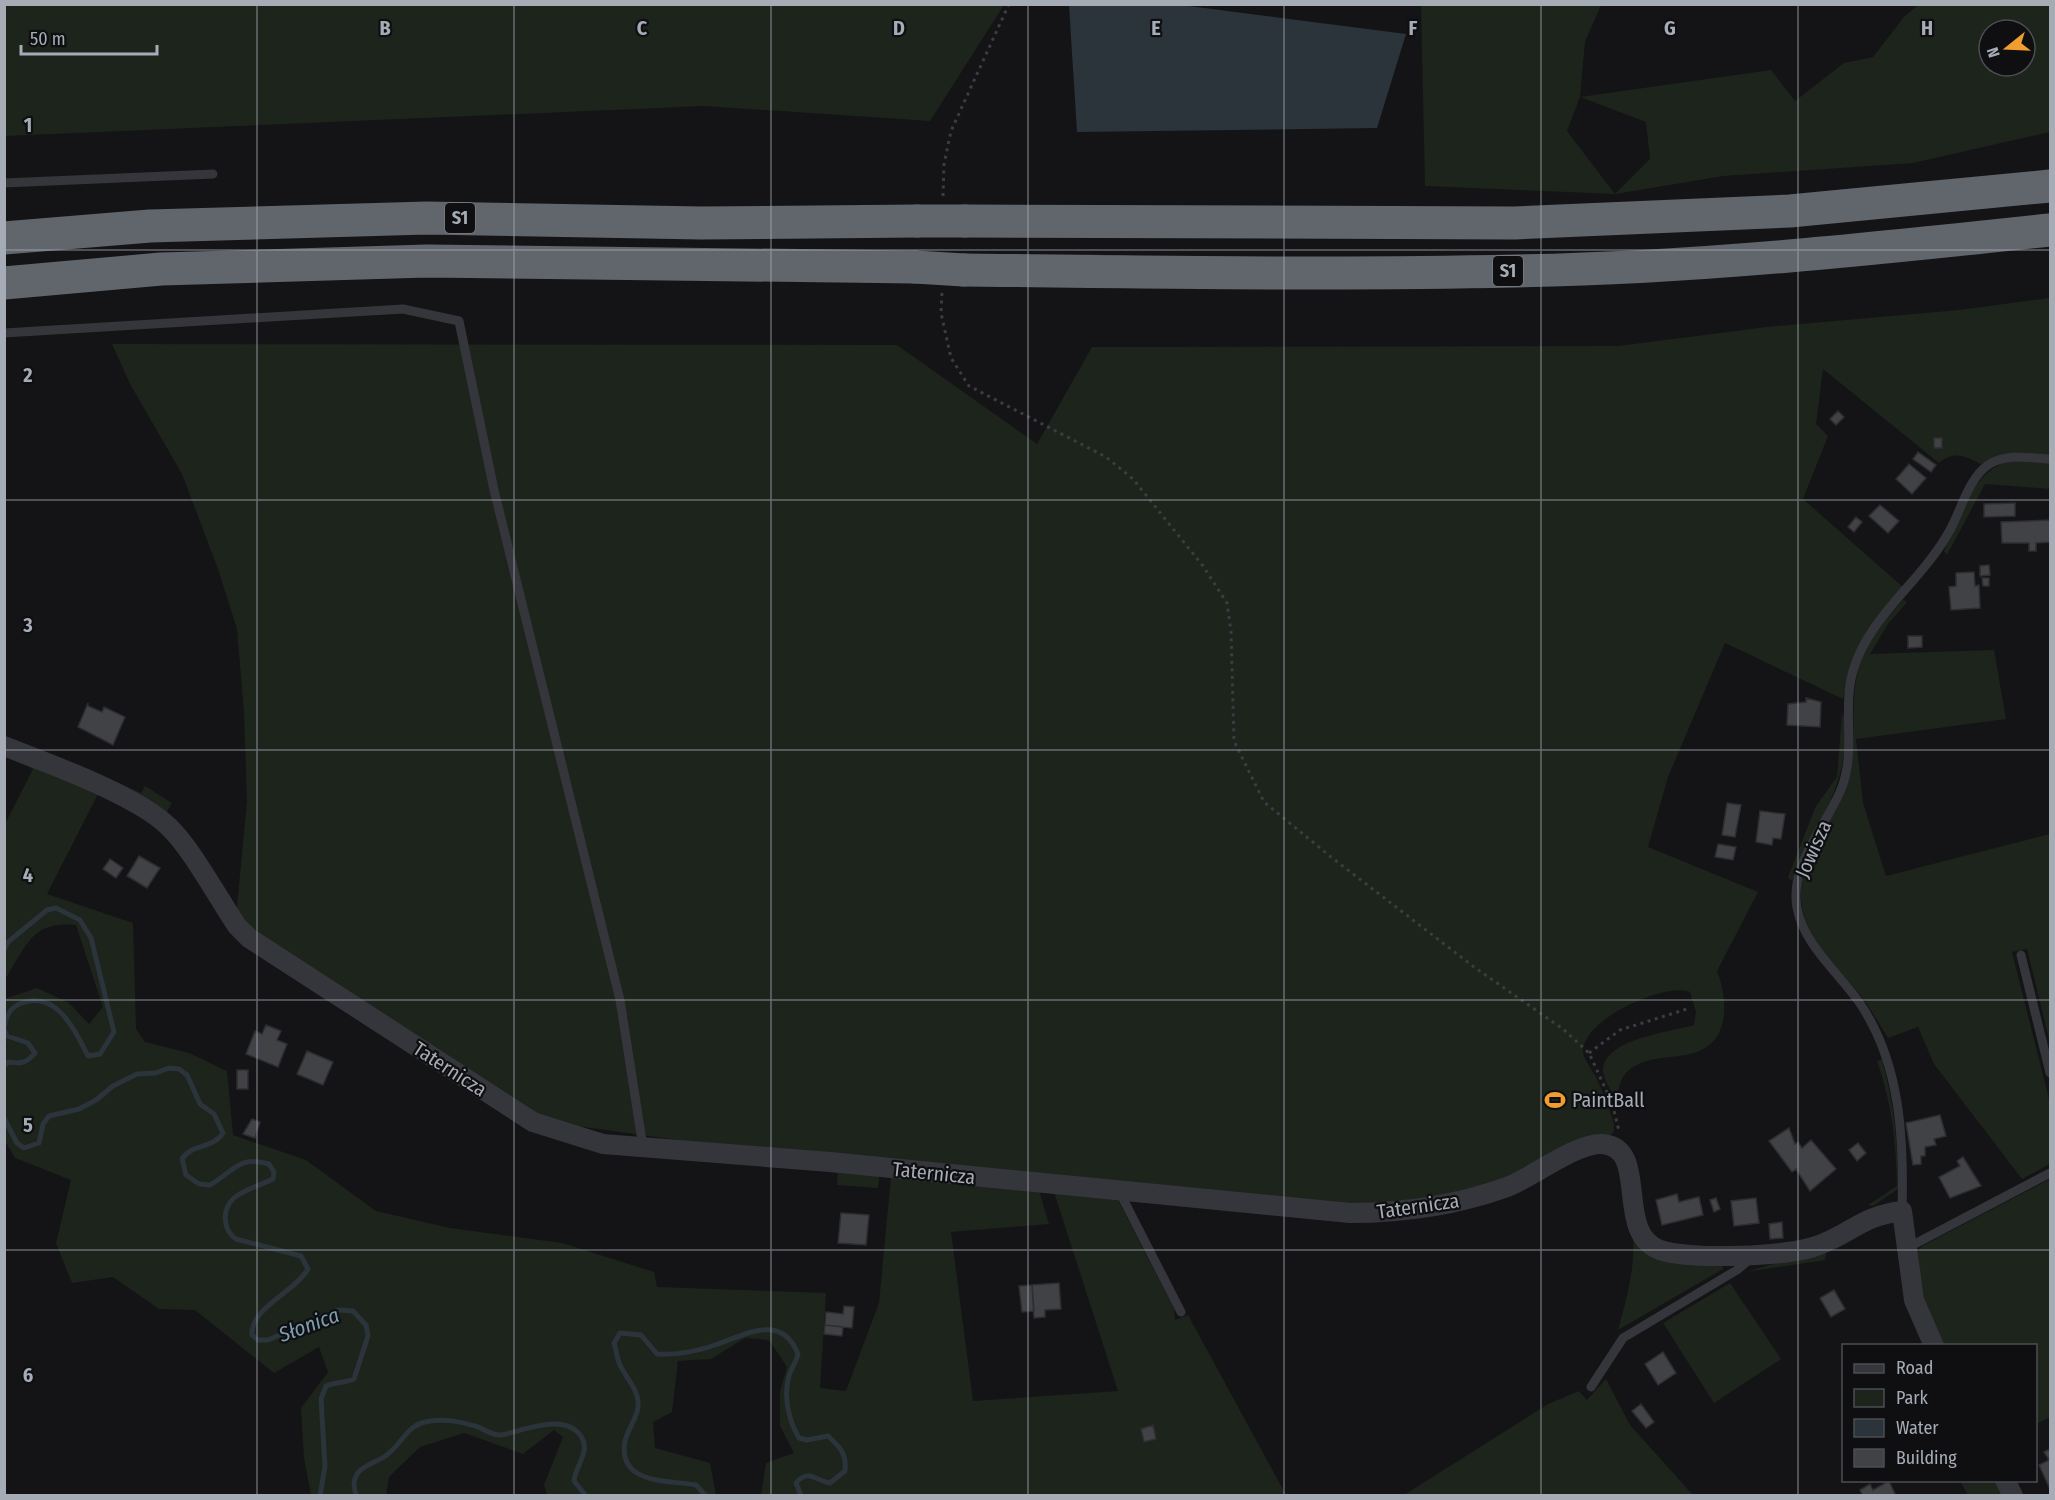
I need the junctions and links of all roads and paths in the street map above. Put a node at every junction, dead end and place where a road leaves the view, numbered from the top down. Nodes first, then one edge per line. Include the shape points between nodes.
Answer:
1 (213, 174) dead end
2 (4, 183) edge
3 (2050, 186) edge
4 (2050, 230) edge
5 (4, 237) edge
6 (4, 283) edge
7 (4, 333) edge
8 (2050, 459) edge
9 (1181, 538) dead end
10 (4, 746) edge
11 (2021, 955) dead end
12 (1687, 1009) dead end
13 (1589, 1053) junction
14 (2050, 1073) edge
15 (644, 1147) junction
16 (1615, 1148) junction
17 (2050, 1173) edge
18 (1119, 1191) junction
19 (1902, 1210) junction
20 (1905, 1249) junction
21 (1754, 1254) junction
22 (1181, 1312) dead end
23 (1933, 1344) edge
24 (1591, 1387) dead end
25 (2006, 1482) edge
26 (2013, 1496) edge

1 - 2 lane
3 - 5 highway, S1, bridge via 1790,211 1515,223 701,223 427,218 150,225
4 - 6 highway, S1, bridge via 1793,256 1519,271 1248,273 427,261 161,269
7 - 15 lane via 403,309 459,321 494,490 620,1000
8 - 19 lane, Jowisza via 1997,460 1981,471 1939,550 1864,644 1850,684 1843,785 1810,847 1798,880 1797,908 1802,924 1870,1019 1897,1093 1904,1151
9 - 13 path via 1227,603 1234,741 1264,801 1331,857 1474,967 1563,1029
10 - 15 street, Taternicza via 100,786 161,819 175,833 243,933 532,1122 603,1144
11 - 14 lane
12 - 13 path via 1620,1030
13 - 16 path via 1618,1123
15 - 18 street, Taternicza
16 - 18 street, Taternicza via 1595,1144 1509,1186 1479,1196 1400,1211 1310,1210
16 - 21 street via 1627,1165 1636,1225 1651,1245 1682,1254
17 - 20 lane
18 - 22 lane
19 - 20 street, Jowisza
19 - 21 street via 1865,1219 1807,1250
20 - 23 street, Jowisza via 1914,1300
21 - 24 lane via 1737,1270 1623,1338
25 - 26 street

